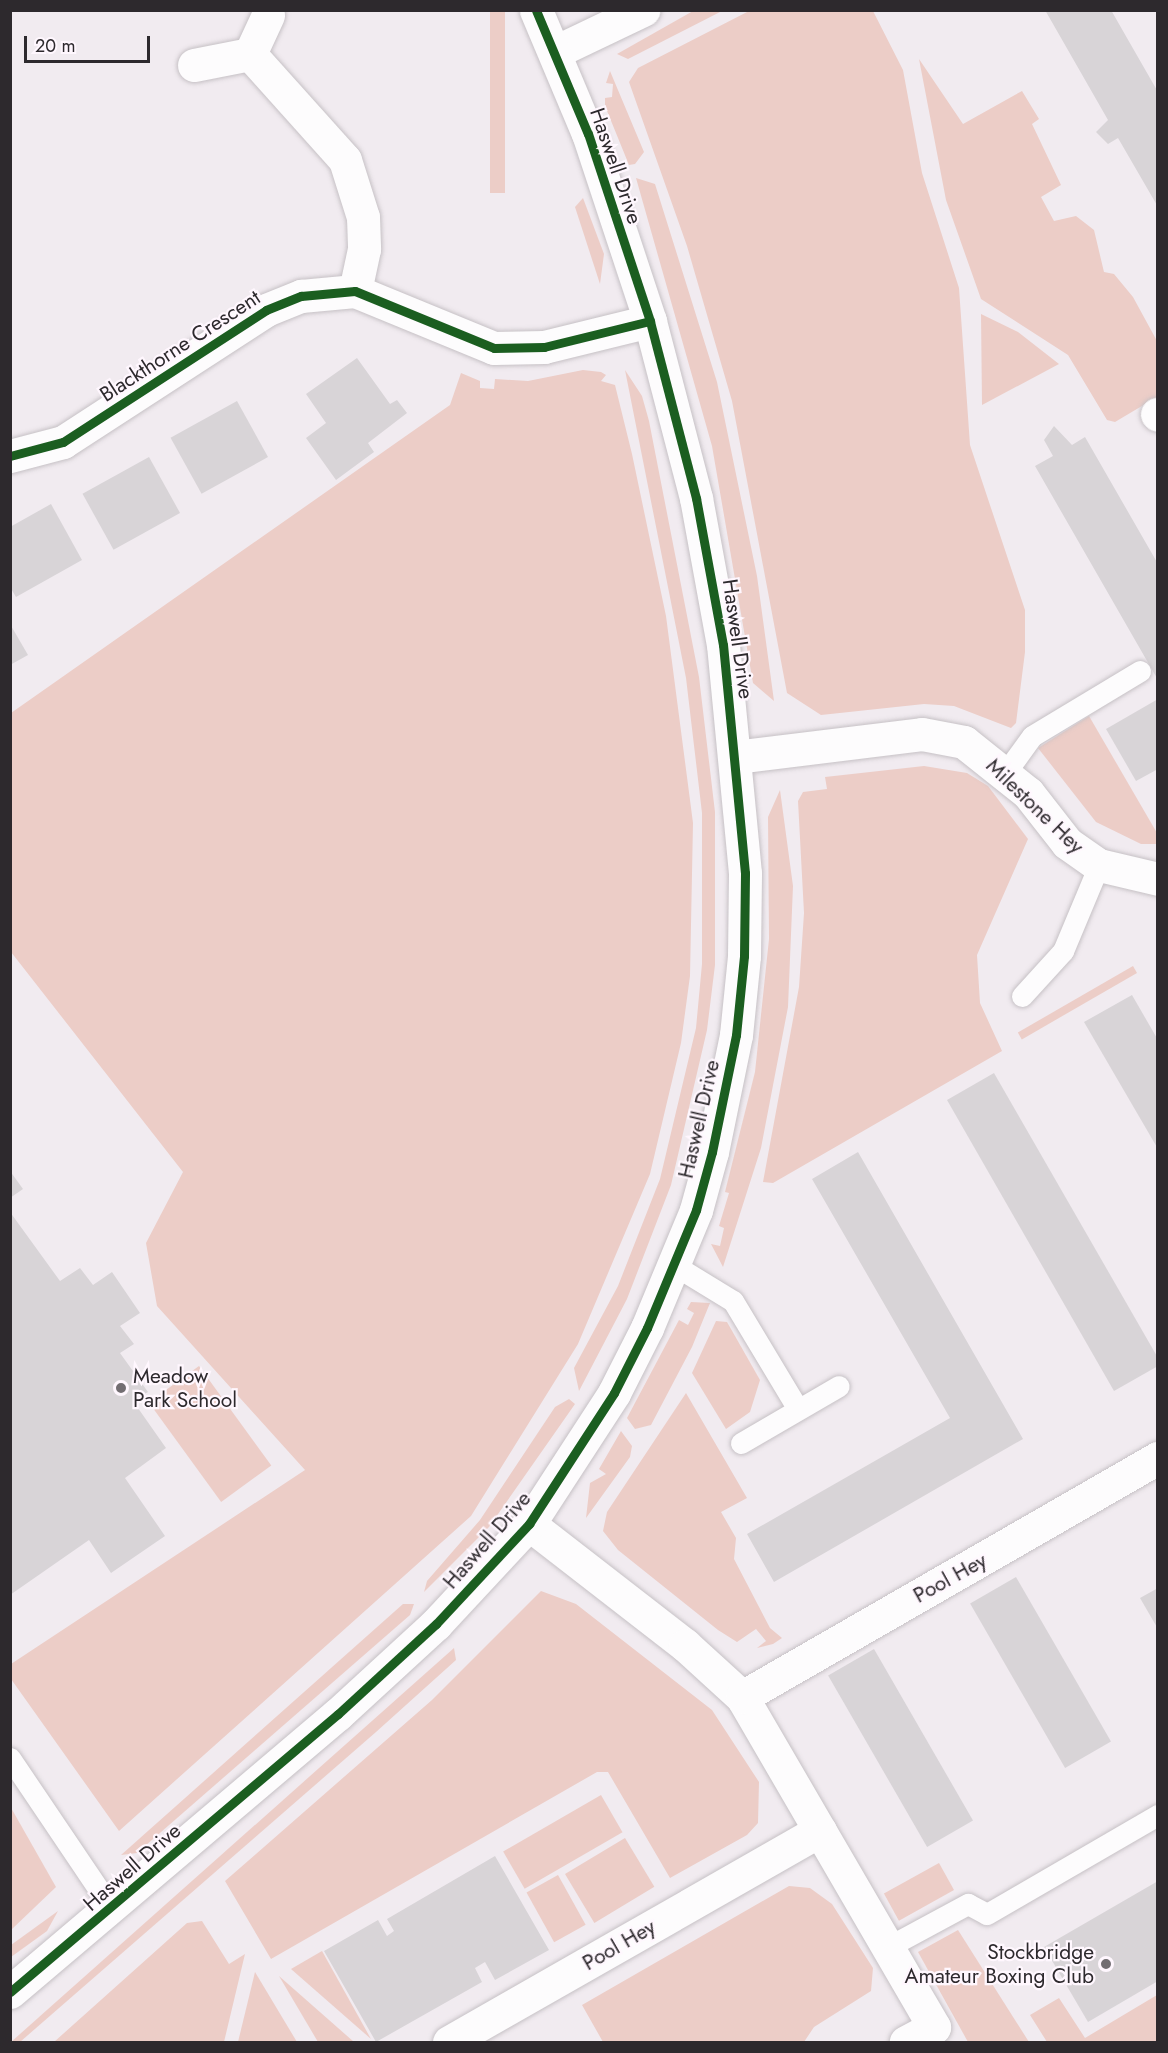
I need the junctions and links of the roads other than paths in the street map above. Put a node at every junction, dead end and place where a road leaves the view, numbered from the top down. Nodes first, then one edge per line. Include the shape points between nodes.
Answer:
1 (536, 10) edge
2 (643, 10) edge
3 (268, 15) dead end
4 (555, 52) junction
5 (250, 54) junction
6 (194, 65) dead end
7 (355, 291) junction
8 (650, 321) junction
9 (10, 456) edge
10 (1140, 671) dead end
11 (735, 756) junction
12 (1006, 772) junction
13 (1099, 865) junction
14 (1158, 879) edge
15 (1022, 996) dead end
16 (674, 1265) junction
17 (839, 1386) dead end
18 (798, 1409) junction
19 (741, 1443) dead end
20 (1158, 1458) edge
21 (529, 1524) junction
22 (742, 1697) junction
23 (10, 1758) edge
24 (1158, 1815) edge
25 (820, 1830) junction
26 (112, 1909) junction
27 (888, 1947) junction
28 (10, 1992) edge
29 (449, 2043) edge
30 (906, 2043) edge

1 - 4 street, Haswell Drive
2 - 4 street
3 - 5 street
4 - 8 street, Haswell Drive
5 - 6 street
5 - 7 street via 345,160 363,217 364,249
7 - 8 street, Blackthorne Crescent via 494,348 544,347
7 - 9 street, Blackthorne Crescent via 301,296 266,310 63,442
8 - 11 street, Haswell Drive via 696,498 723,645
10 - 12 lane via 1032,736
11 - 12 street, Milestone Hey via 922,734 964,742
11 - 16 street, Haswell Drive via 745,873 736,1035 712,1152
12 - 13 street, Milestone Hey via 1067,843
13 - 14 street, Milestone Hey
13 - 15 lane via 1063,951
16 - 18 lane via 733,1301
16 - 21 street, Haswell Drive via 614,1393
17 - 18 lane
18 - 19 lane
20 - 22 street, Pool Hey
21 - 22 street via 686,1645
21 - 26 street, Haswell Drive via 436,1624
22 - 25 street
23 - 26 lane
24 - 27 lane via 987,1914 968,1904
25 - 27 street
25 - 29 street, Pool Hey
26 - 28 street, Haswell Drive
27 - 30 street via 934,2026

